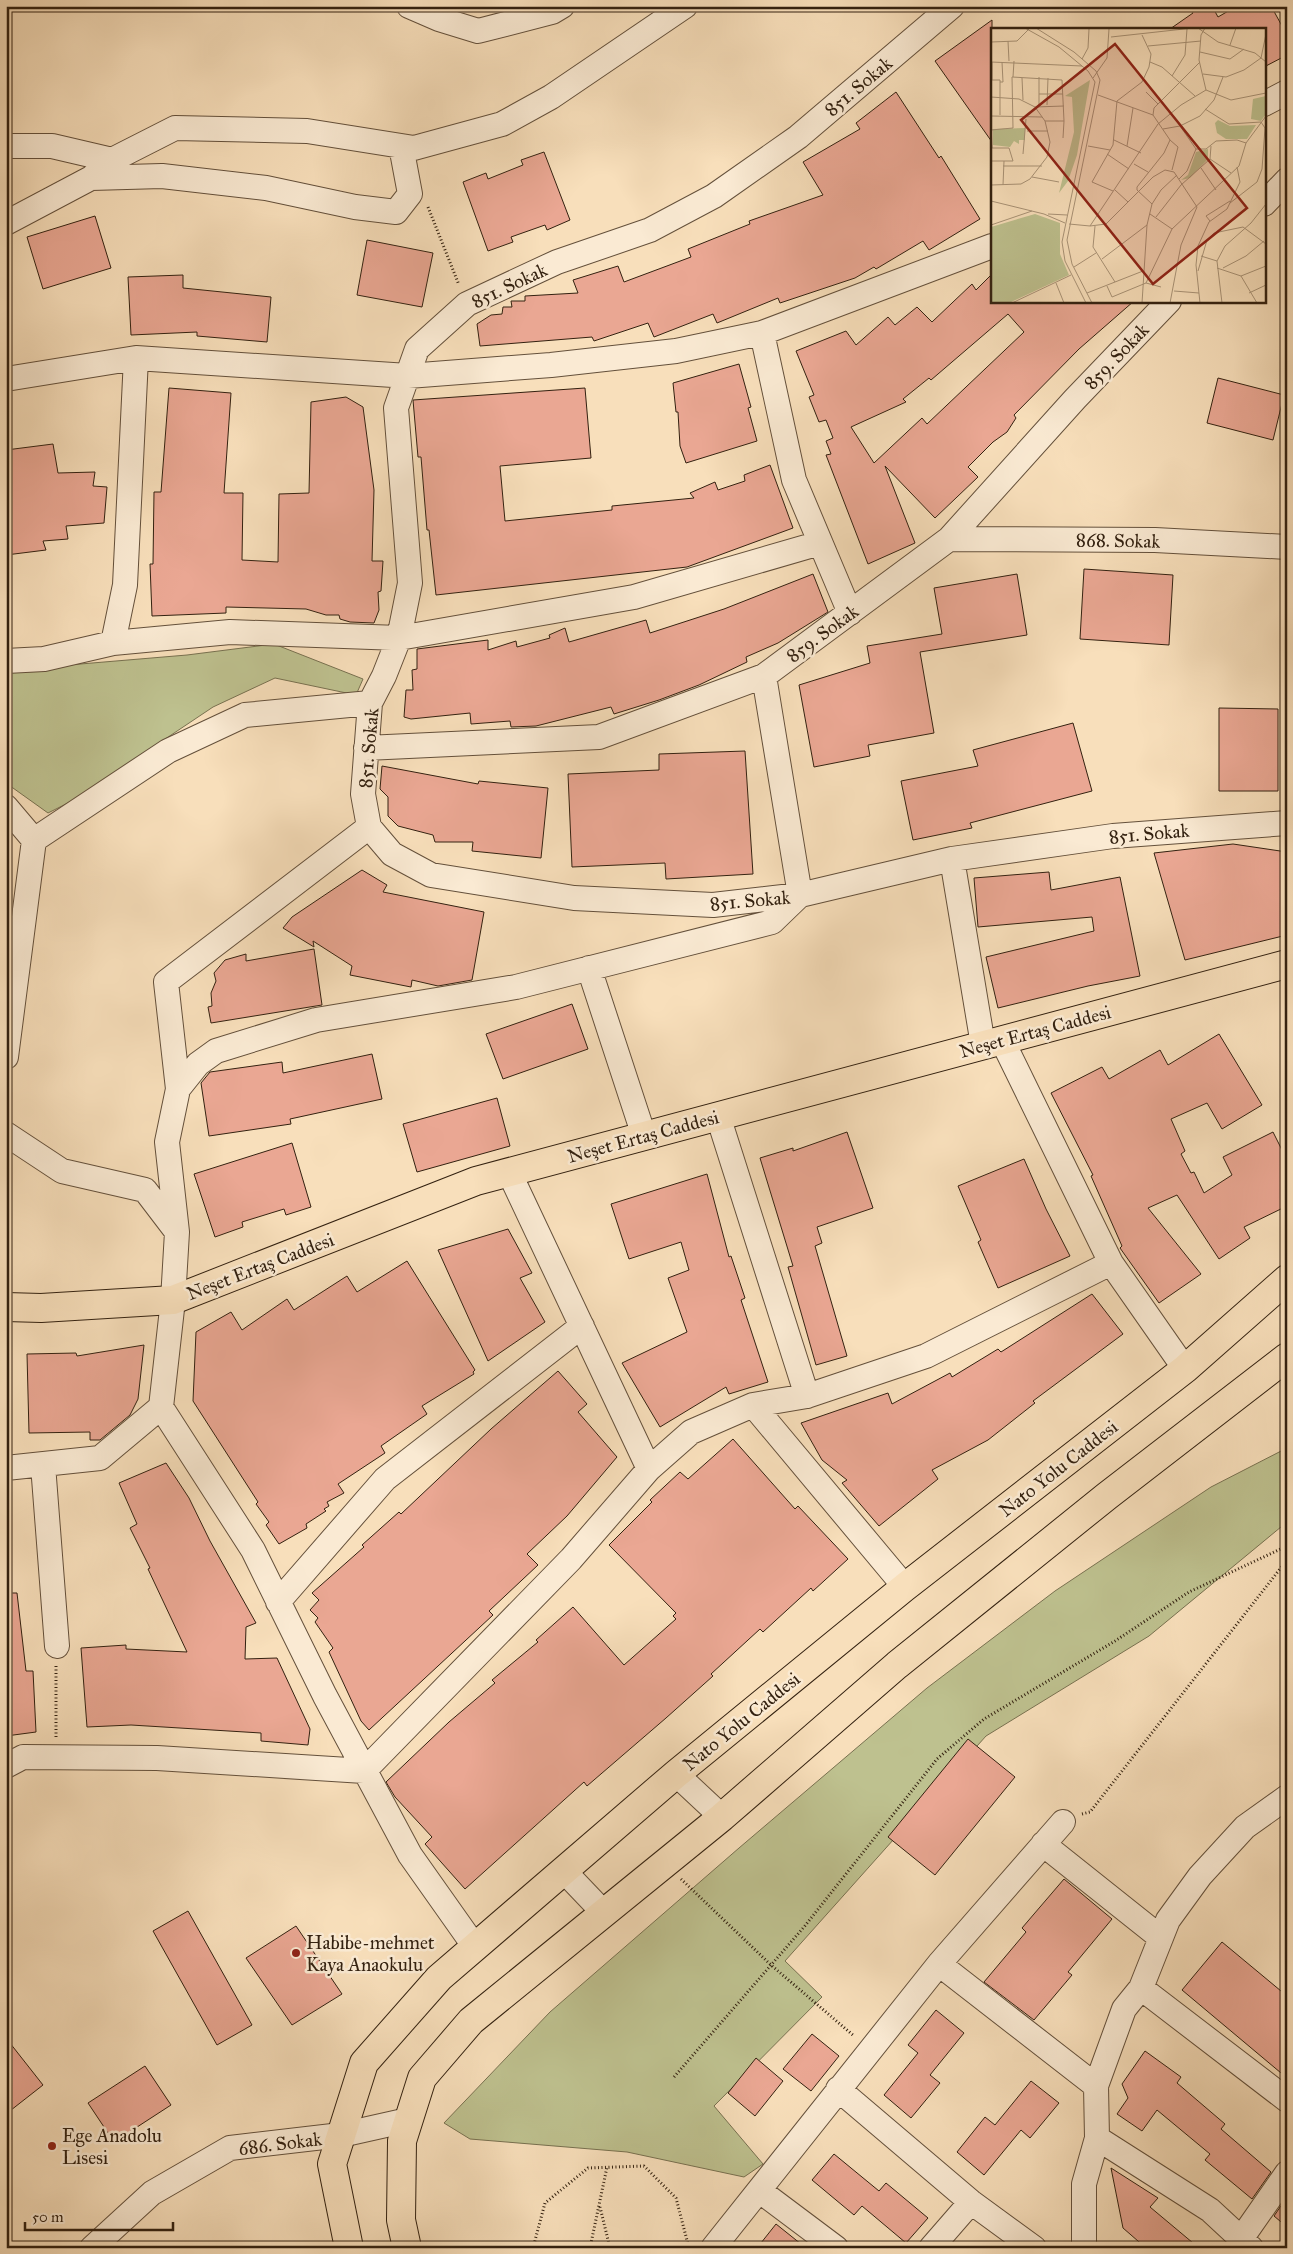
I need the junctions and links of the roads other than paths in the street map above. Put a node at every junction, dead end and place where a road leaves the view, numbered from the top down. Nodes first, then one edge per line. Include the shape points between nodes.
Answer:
1 (409, 6) edge
2 (562, 6) edge
3 (685, 6) edge
4 (952, 6) edge
5 (1287, 92) edge
6 (1266, 103) edge
7 (6, 146) edge
8 (401, 146) junction
9 (112, 160) junction
10 (91, 178) junction
11 (1287, 180) edge
12 (1266, 202) edge
13 (6, 224) edge
14 (991, 246) edge
15 (1169, 302) edge
16 (762, 333) junction
17 (136, 358) junction
18 (408, 376) junction
19 (6, 379) edge
20 (950, 539) junction
21 (820, 543) junction
22 (1287, 547) edge
23 (850, 613) junction
24 (399, 638) junction
25 (113, 643) junction
26 (6, 661) edge
27 (764, 676) junction
28 (370, 703) junction
29 (366, 748) junction
30 (6, 807) edge
31 (1287, 823) edge
32 (369, 827) junction
33 (34, 840) junction
34 (952, 859) junction
35 (800, 895) junction
36 (1287, 964) edge
37 (590, 968) junction
38 (992, 1043) junction
39 (6, 1057) edge
40 (178, 1089) junction
41 (718, 1116) junction
42 (7, 1130) edge
43 (644, 1136) junction
44 (509, 1172) junction
45 (177, 1232) junction
46 (1111, 1263) junction
47 (1287, 1279) edge
48 (173, 1300) junction
49 (6, 1307) edge
50 (582, 1326) junction
51 (1287, 1357) edge
52 (1185, 1368) junction
53 (807, 1396) junction
54 (752, 1405) junction
55 (161, 1408) junction
56 (43, 1465) junction
57 (6, 1468) edge
58 (649, 1469) junction
59 (905, 1587) junction
60 (278, 1602) junction
61 (56, 1646) road end
62 (6, 1766) edge
63 (364, 1771) junction
64 (676, 1774) junction
65 (1287, 1797) edge
66 (722, 1817) junction
67 (1063, 1822) road end
68 (1043, 1844) junction
69 (564, 1871) junction
70 (604, 1913) junction
71 (1161, 1938) junction
72 (475, 1947) junction
73 (939, 1964) junction
74 (1140, 1988) junction
75 (1096, 2086) junction
76 (838, 2089) junction
77 (1287, 2100) edge
78 (408, 2120) junction
79 (341, 2135) junction
80 (1097, 2138) junction
81 (1287, 2173) edge
82 (760, 2191) junction
83 (971, 2202) junction
84 (1246, 2243) edge
85 (92, 2248) edge
86 (349, 2248) edge
87 (407, 2248) edge
88 (713, 2248) edge
89 (836, 2248) edge
90 (931, 2248) edge
91 (1034, 2248) edge
92 (1084, 2248) edge

1 - 2 street via 478,31 552,12
3 - 8 street via 551,97 502,124 414,148
4 - 18 street, 851. Sokak via 798,137 714,196 650,230 557,262 467,304 417,349
5 - 6 street
7 - 9 street via 52,146
8 - 9 street via 307,131 175,128
8 - 10 street via 416,191 396,212 266,188 162,176
9 - 10 street
10 - 13 street
11 - 12 street
14 - 16 street
15 - 20 street, 859. Sokak via 1075,399
16 - 18 street via 676,351
16 - 21 street via 794,480
17 - 18 street
17 - 19 street
17 - 25 street via 125,585
18 - 24 street, 851. Sokak via 396,408 410,583
20 - 22 street, 868. Sokak via 1154,540
20 - 23 street, 859. Sokak
21 - 23 street
21 - 24 street via 634,597
23 - 27 street, 859. Sokak
24 - 25 street via 230,632
24 - 28 street, 851. Sokak
25 - 26 street via 44,659
27 - 29 street, 859. Sokak via 599,737
27 - 35 street
28 - 29 street, 851. Sokak
28 - 33 street via 245,716 168,751
29 - 32 street, 851. Sokak via 363,794
30 - 33 street
31 - 34 street, 851. Sokak via 1113,836
32 - 35 street, 851. Sokak via 392,854 431,874 574,898 713,905
32 - 40 street via 166,982
33 - 39 street
34 - 35 street, 851. Sokak
34 - 38 street
35 - 37 street via 772,922
36 - 38 main road, Neşet Ertaş Caddesi
37 - 40 street via 516,987 316,1020 216,1051 198,1064
37 - 43 street
38 - 41 main road, Neşet Ertaş Caddesi
38 - 46 street
40 - 45 street via 167,1142
41 - 43 main road, Neşet Ertaş Caddesi
41 - 53 street
42 - 45 street via 62,1171 145,1190
43 - 44 main road, Neşet Ertaş Caddesi
44 - 48 main road, Neşet Ertaş Caddesi via 476,1181
44 - 50 street
45 - 48 street
46 - 52 street
46 - 53 street via 926,1356
47 - 52 main road, Nato Yolu Caddesi
48 - 49 main road, Neşet Ertaş Caddesi
48 - 55 street
50 - 58 street
50 - 60 street via 385,1479
51 - 66 main road via 1107,1496 898,1665
52 - 59 main road, Nato Yolu Caddesi
53 - 54 street
54 - 58 street via 691,1432
54 - 59 street
55 - 56 street via 100,1458
55 - 60 street via 253,1550
56 - 57 street
56 - 61 street
58 - 63 street via 571,1559
59 - 64 main road, Nato Yolu Caddesi
60 - 63 street
62 - 63 street via 23,1757 157,1758
63 - 72 street via 410,1856
64 - 66 street
64 - 69 main road, Nato Yolu Caddesi
65 - 71 street via 1245,1827 1200,1876 1168,1920
66 - 70 main road
67 - 68 street
68 - 71 street
68 - 73 street
69 - 70 street
69 - 72 main road, Nato Yolu Caddesi
70 - 78 main road via 471,2021 422,2078
71 - 74 street
72 - 79 main road, Nato Yolu Caddesi via 439,1978 364,2063
73 - 75 street
73 - 76 street
74 - 75 street via 1124,2008
74 - 77 street
75 - 80 street
76 - 82 street
76 - 83 street
78 - 79 street, 686. Sokak
78 - 87 main road via 402,2141 401,2220
79 - 85 street, 686. Sokak via 230,2148 152,2193
79 - 86 main road, Nato Yolu Caddesi via 332,2164
80 - 84 street via 1210,2210
80 - 92 street via 1084,2184
81 - 84 street
82 - 88 street
82 - 89 street
83 - 90 street
83 - 91 street

